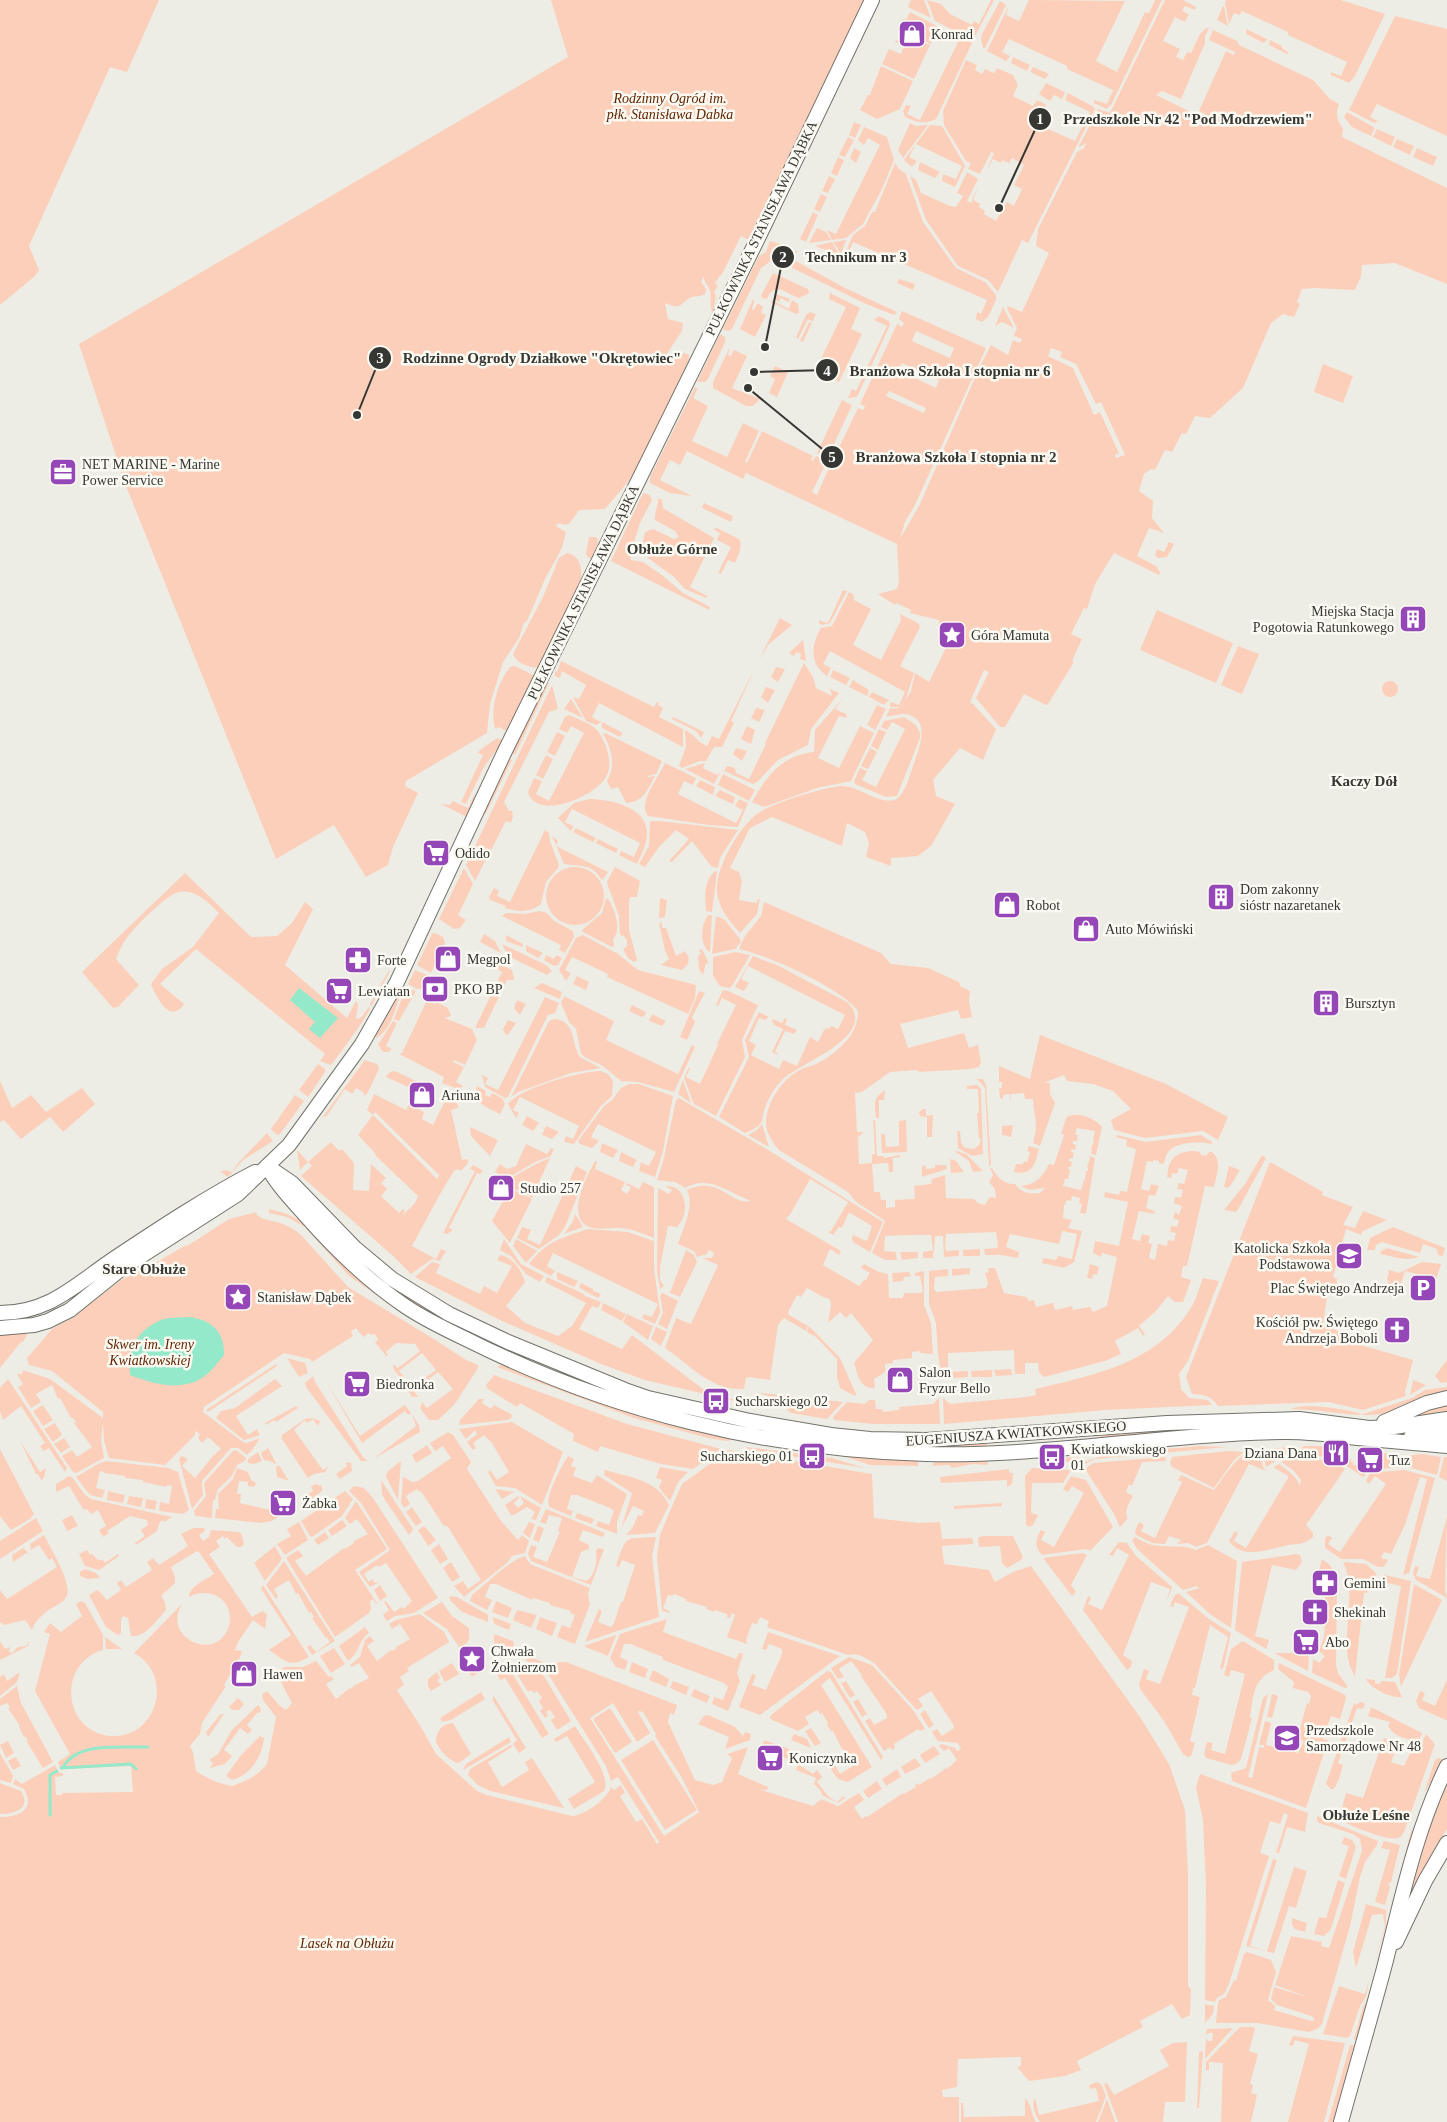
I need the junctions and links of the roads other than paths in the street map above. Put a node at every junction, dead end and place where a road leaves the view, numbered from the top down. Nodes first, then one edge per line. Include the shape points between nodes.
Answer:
1 (872, 0) edge
2 (267, 1166) junction
3 (0, 1313) edge
4 (0, 1328) edge
5 (1447, 1398) edge
6 (1447, 1419) edge
7 (1369, 1428) junction
8 (1447, 1432) edge
9 (1389, 1440) junction
10 (1447, 1446) edge
11 (1447, 1766) edge
12 (1447, 1843) edge
13 (1384, 1968) junction
14 (1341, 2122) edge

1 - 2 main road, PUŁKOWNIKA STANISŁAWA DĄBKA via 392,991 362,1044 299,1132
2 - 3 main road, PUŁKOWNIKA STANISŁAWA DĄBKA via 233,1184 54,1300 28,1310
2 - 4 main road, PUŁKOWNIKA STANISŁAWA DĄBKA via 238,1194 121,1269 70,1310 34,1326
2 - 7 main road, EUGENIUSZA KWIATKOWSKIEGO via 292,1183 356,1249 414,1294 508,1342 648,1398 782,1428 893,1440 955,1439 1256,1419 1299,1419
2 - 9 main road, EUGENIUSZA KWIATKOWSKIEGO via 279,1185 332,1244 404,1306 494,1353 566,1384 665,1416 805,1445 926,1454 984,1453 1302,1431
5 - 7 main road via 1427,1403
6 - 7 main road, EUGENIUSZA KWIATKOWSKIEGO
8 - 9 main road
9 - 10 main road
11 - 13 main road via 1423,1823
12 - 13 main road via 1425,1881
13 - 14 main road

